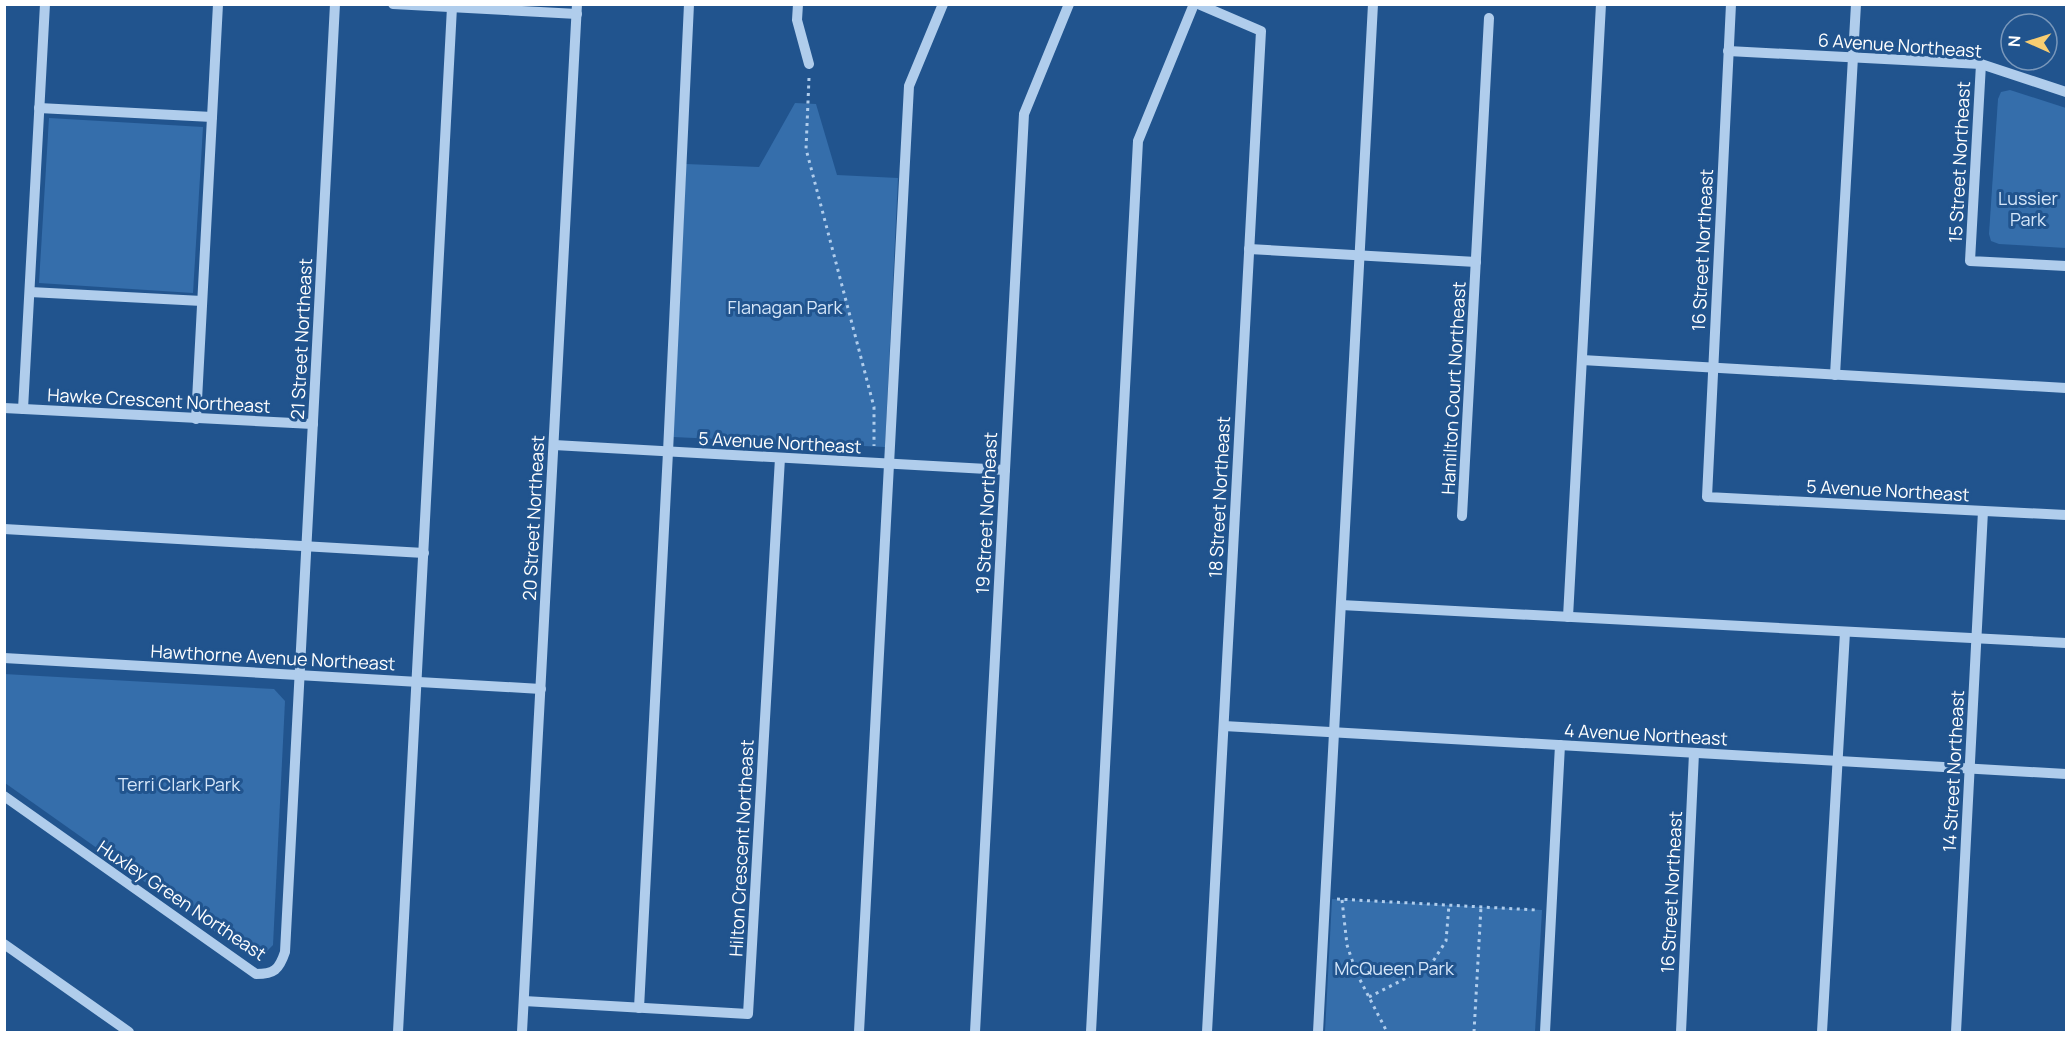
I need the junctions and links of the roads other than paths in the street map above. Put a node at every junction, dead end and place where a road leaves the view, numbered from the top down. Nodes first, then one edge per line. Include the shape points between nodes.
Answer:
1 (45, 4) edge
2 (218, 4) edge
3 (335, 4) edge
4 (393, 4) edge
5 (689, 4) edge
6 (798, 4) edge
7 (943, 4) edge
8 (1069, 4) edge
9 (1196, 4) edge
10 (1373, 4) edge
11 (1601, 4) edge
12 (1731, 4) edge
13 (1856, 4) edge
14 (452, 7) junction
15 (577, 9) edge
16 (1490, 18) dead end
17 (1728, 51) junction
18 (1853, 57) junction
19 (809, 64) road end
20 (1981, 64) junction
21 (2067, 92) edge
22 (39, 108) junction
23 (212, 117) junction
24 (1249, 249) junction
25 (1360, 255) junction
26 (1476, 262) junction
27 (2067, 266) edge
28 (30, 292) junction
29 (202, 301) junction
30 (1582, 360) junction
31 (1713, 368) junction
32 (1835, 375) junction
33 (2067, 388) edge
34 (4, 408) edge
35 (23, 410) junction
36 (196, 418) junction
37 (312, 424) junction
38 (554, 445) junction
39 (668, 452) junction
40 (780, 458) junction
41 (889, 464) junction
42 (1005, 470) junction
43 (1707, 497) joint
44 (1983, 511) junction
45 (2067, 515) edge
46 (1462, 516) dead end
47 (4, 529) edge
48 (306, 546) junction
49 (424, 553) junction
50 (1341, 605) junction
51 (1568, 617) junction
52 (1845, 632) junction
53 (1976, 639) junction
54 (2067, 643) edge
55 (4, 658) edge
56 (298, 675) junction
57 (417, 682) junction
58 (540, 689) junction
59 (1224, 726) junction
60 (1334, 732) junction
61 (1560, 745) junction
62 (1694, 753) junction
63 (1838, 761) junction
64 (1970, 768) junction
65 (2067, 774) edge
66 (4, 796) edge
67 (4, 944) edge
68 (524, 1001) junction
69 (639, 1008) junction
70 (129, 1032) edge
71 (398, 1032) edge
72 (522, 1032) edge
73 (859, 1032) edge
74 (975, 1032) edge
75 (1091, 1032) edge
76 (1207, 1032) edge
77 (1318, 1032) edge
78 (1545, 1032) edge
79 (1681, 1032) edge
80 (1822, 1032) edge
81 (1956, 1032) edge

1 - 22 street
2 - 23 street
3 - 37 street, 21 Street Northeast
4 - 14 street
5 - 39 street
6 - 19 street via 797,20
7 - 41 street via 909,87
8 - 42 street, 19 Street Northeast via 1024,114
9 - 24 street, 18 Street Northeast via 1261,31
9 - 75 street via 1138,141
10 - 25 street
11 - 30 street
12 - 17 street, 16 Street Northeast
13 - 18 street
14 - 15 street
14 - 49 street
15 - 38 street, 20 Street Northeast
16 - 26 street, Hamilton Court Northeast
17 - 18 street, 6 Avenue Northeast
17 - 31 street, 16 Street Northeast
18 - 20 street, 6 Avenue Northeast
18 - 32 street
20 - 21 street, 6 Avenue Northeast
20 - 27 street, 15 Street Northeast via 1970,261
22 - 23 street
22 - 28 street
23 - 29 street
24 - 25 street, Hamilton Court Northeast
24 - 59 street, 18 Street Northeast
25 - 26 street, Hamilton Court Northeast
25 - 50 street
26 - 46 street, Hamilton Court Northeast
28 - 29 street
28 - 35 street
29 - 36 street
30 - 31 street
30 - 51 street
31 - 32 street
31 - 43 street, 16 Street Northeast
32 - 33 street
34 - 35 street, Hawke Crescent Northeast
35 - 36 street, Hawke Crescent Northeast
36 - 37 street, Hawke Crescent Northeast
37 - 48 street, 21 Street Northeast
38 - 39 street, 5 Avenue Northeast
38 - 58 street, 20 Street Northeast
39 - 40 street, 5 Avenue Northeast
39 - 69 street
40 - 41 street, 5 Avenue Northeast
40 - 69 street, Hilton Crescent Northeast via 748,1014
41 - 42 street, 5 Avenue Northeast
41 - 73 street
42 - 74 street, 19 Street Northeast
43 - 44 street, 5 Avenue Northeast
44 - 45 street, 5 Avenue Northeast
44 - 53 street, 14 Street Northeast
47 - 48 street
48 - 49 street
48 - 56 street, 21 Street Northeast
49 - 57 street
50 - 51 street
50 - 60 street
51 - 52 street
52 - 53 street
52 - 63 street
53 - 54 street
53 - 64 street, 14 Street Northeast
55 - 56 street, Hawthorne Avenue Northeast
56 - 57 street, Hawthorne Avenue Northeast
56 - 66 street, Huxley Green Northeast via 285,952 280,965 270,974 256,974
57 - 58 street, Hawthorne Avenue Northeast
57 - 71 street
58 - 68 street, 20 Street Northeast
59 - 60 street, 4 Avenue Northeast
59 - 76 street, 18 Street Northeast
60 - 61 street, 4 Avenue Northeast
60 - 77 street
61 - 62 street, 4 Avenue Northeast
61 - 78 street
62 - 63 street, 4 Avenue Northeast
62 - 79 street, 16 Street Northeast
63 - 64 street, 4 Avenue Northeast
63 - 80 street
64 - 65 street, 4 Avenue Northeast
64 - 81 street, 14 Street Northeast
67 - 70 street
68 - 69 street, Hilton Crescent Northeast
68 - 72 street, 20 Street Northeast

